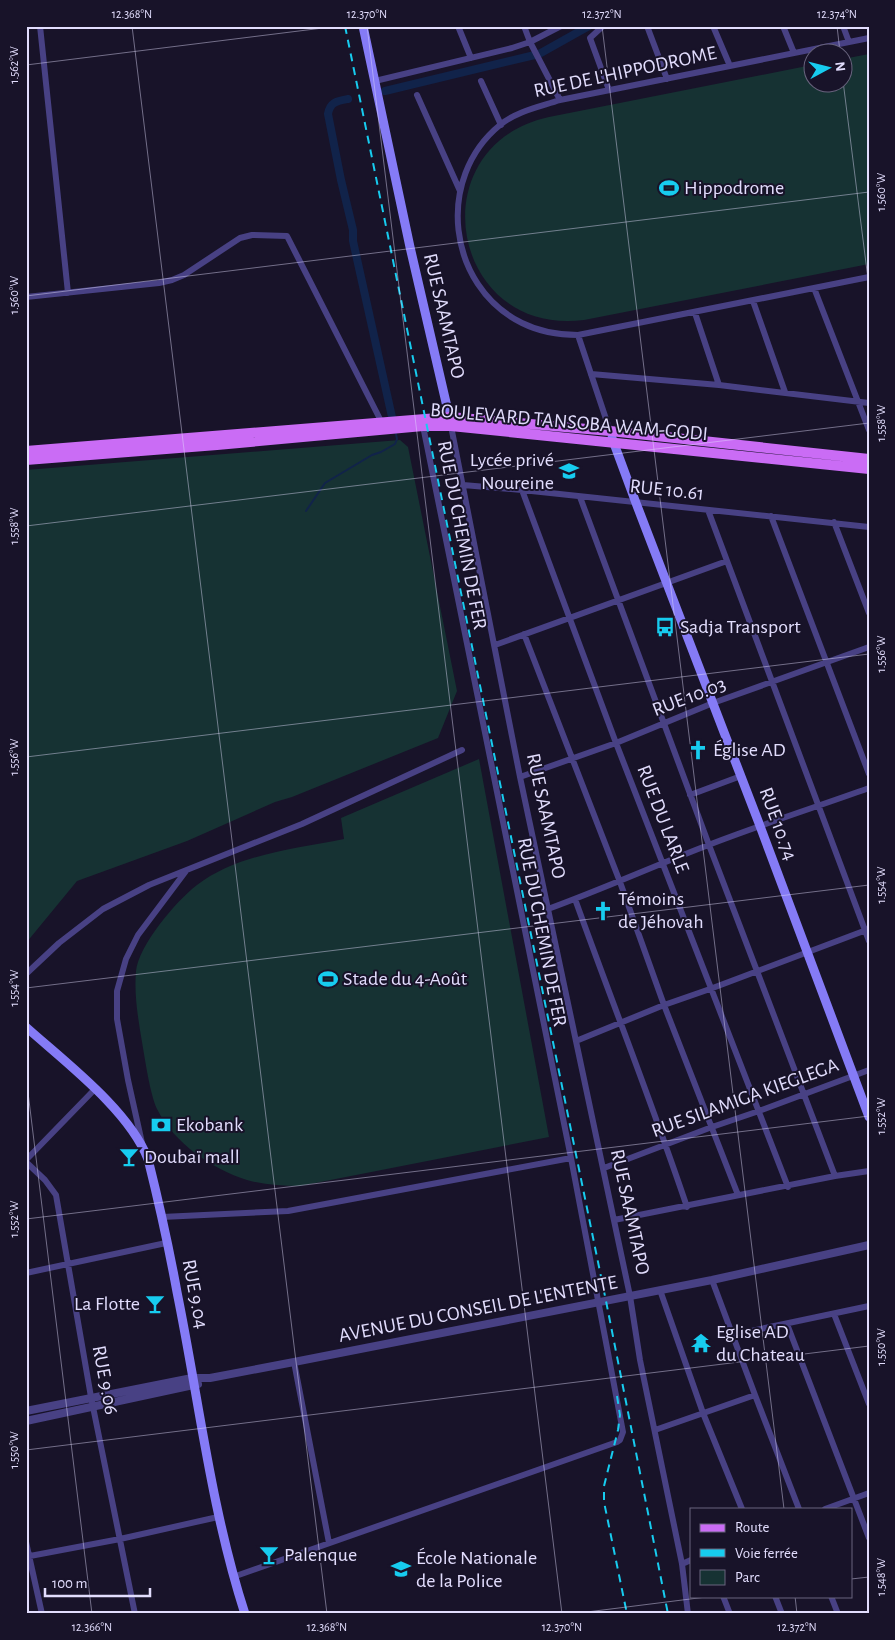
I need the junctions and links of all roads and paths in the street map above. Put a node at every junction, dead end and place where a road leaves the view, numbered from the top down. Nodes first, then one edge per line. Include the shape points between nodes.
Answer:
1 (40, 26) edge
2 (363, 26) edge
3 (458, 26) edge
4 (524, 26) edge
5 (561, 26) edge
6 (603, 26) edge
7 (647, 26) edge
8 (713, 26) edge
9 (783, 26) edge
10 (843, 26) edge
11 (869, 38) edge
12 (530, 42) junction
13 (849, 42) joint
14 (802, 52) edge
15 (794, 54) junction
16 (471, 58) junction
17 (730, 66) junction
18 (666, 79) junction
19 (481, 80) dead end
20 (375, 81) junction
21 (609, 90) junction
22 (417, 95) dead end
23 (560, 100) junction
24 (501, 124) junction
25 (460, 191) junction
26 (869, 277) edge
27 (814, 288) junction
28 (68, 293) junction
29 (26, 297) edge
30 (753, 301) junction
31 (695, 313) junction
32 (578, 335) junction
33 (592, 374) junction
34 (719, 385) junction
35 (785, 392) junction
36 (859, 402) junction
37 (869, 403) edge
38 (451, 422) junction
39 (382, 423) junction
40 (423, 426) junction
41 (869, 430) edge
42 (610, 431) junction
43 (614, 442) junction
44 (26, 450) edge
45 (869, 459) edge
46 (26, 460) edge
47 (869, 469) edge
48 (463, 485) junction
49 (522, 490) junction
50 (580, 497) junction
51 (636, 503) junction
52 (708, 510) junction
53 (771, 516) junction
54 (834, 522) junction
55 (869, 526) edge
56 (727, 561) junction
57 (667, 582) junction
58 (618, 601) junction
59 (869, 613) edge
60 (570, 617) junction
61 (524, 634) junction
62 (494, 645) junction
63 (869, 647) edge
64 (826, 663) junction
65 (773, 683) junction
66 (713, 704) junction
67 (664, 724) junction
68 (616, 742) junction
69 (462, 750) dead end
70 (572, 760) junction
71 (869, 774) edge
72 (741, 776) junction
73 (520, 777) junction
74 (869, 788) edge
75 (690, 795) junction
76 (818, 807) junction
77 (760, 826) junction
78 (708, 845) junction
79 (663, 863) junction
80 (187, 870) junction
81 (620, 882) junction
82 (575, 899) junction
83 (548, 909) junction
84 (867, 930) edge
85 (869, 941) edge
86 (806, 952) junction
87 (758, 970) junction
88 (26, 974) edge
89 (710, 989) junction
90 (664, 1005) junction
91 (619, 1022) junction
92 (26, 1027) edge
93 (576, 1041) junction
94 (869, 1070) edge
95 (852, 1076) junction
96 (95, 1089) junction
97 (804, 1094) junction
98 (760, 1111) junction
99 (869, 1117) edge
100 (712, 1127) junction
101 (666, 1144) junction
102 (143, 1145) junction
103 (571, 1158) junction
104 (26, 1161) edge
105 (604, 1168) junction
106 (869, 1171) edge
107 (835, 1176) junction
108 (788, 1187) junction
109 (738, 1195) junction
110 (687, 1207) junction
111 (162, 1217) junction
112 (614, 1220) junction
113 (166, 1242) junction
114 (869, 1245) edge
115 (67, 1264) junction
116 (26, 1273) edge
117 (712, 1280) junction
118 (660, 1290) junction
119 (630, 1296) junction
120 (599, 1302) junction
121 (869, 1306) edge
122 (834, 1314) junction
123 (786, 1324) junction
124 (732, 1335) junction
125 (294, 1362) junction
126 (193, 1382) junction
127 (755, 1395) junction
128 (91, 1397) junction
129 (869, 1404) edge
130 (93, 1408) junction
131 (26, 1411) edge
132 (704, 1413) junction
133 (26, 1421) edge
134 (655, 1430) junction
135 (869, 1493) edge
136 (854, 1498) junction
137 (742, 1508) edge
138 (799, 1508) edge
139 (828, 1508) edge
140 (218, 1517) junction
141 (869, 1538) edge
142 (120, 1539) junction
143 (26, 1542) edge
144 (329, 1543) junction
145 (30, 1556) junction
146 (690, 1560) edge
147 (682, 1564) junction
148 (233, 1578) junction
149 (35, 1582) junction
150 (26, 1584) edge
151 (725, 1598) edge
152 (776, 1598) edge
153 (832, 1598) edge
154 (42, 1614) edge
155 (135, 1614) edge
156 (244, 1614) edge
157 (688, 1614) edge
158 (730, 1614) edge
159 (782, 1614) edge
160 (838, 1614) edge

1 - 28 street
2 - 20 main road, RUE SAAMTAPO
3 - 16 street
4 - 12 street
5 - 12 street
6 - 21 street via 590,38
7 - 18 street
8 - 17 street
9 - 15 street
10 - 13 street
11 - 13 street, RUE DE L'HIPPODROME
12 - 16 street
12 - 23 street
14 - 15 street, RUE DE L'HIPPODROME
15 - 17 street, RUE DE L'HIPPODROME
16 - 20 street
17 - 18 street, RUE DE L'HIPPODROME
18 - 21 street, RUE DE L'HIPPODROME
19 - 24 street
20 - 38 main road, RUE SAAMTAPO
21 - 23 street, RUE DE L'HIPPODROME
22 - 25 street
23 - 24 street, RUE DE L'HIPPODROME via 516,114
24 - 25 street, RUE DE L'HIPPODROME via 475,154
25 - 32 street, RUE DE L'HIPPODROME via 457,220 460,243 470,270 486,294 512,317 532,327 554,334
26 - 27 street, RUE DE L'HIPPODROME
27 - 30 street, RUE DE L'HIPPODROME
27 - 36 street
28 - 29 street
28 - 39 street via 172,280 240,238 287,236
30 - 31 street, RUE DE L'HIPPODROME
30 - 35 street
31 - 32 street, RUE DE L'HIPPODROME
31 - 34 street
32 - 33 street
33 - 34 street
33 - 42 street
34 - 35 street
35 - 36 street
36 - 37 street
36 - 41 street
38 - 39 main road, BOULEVARD TANSOBA WAM-GODI
38 - 40 main road, BOULEVARD TANSOBA WAM-GODI
38 - 42 main road, BOULEVARD TANSOBA WAM-GODI
38 - 43 main road, BOULEVARD TANSOBA WAM-GODI
38 - 48 street, RUE SAAMTAPO
39 - 44 main road, BOULEVARD TANSOBA WAM-GODI
40 - 46 main road, BOULEVARD TANSOBA WAM-GODI
40 - 103 street, RUE DU CHEMIN DE FER
42 - 43 main road, RUE 10.74
42 - 45 main road, BOULEVARD TANSOBA WAM-GODI
43 - 47 main road, BOULEVARD TANSOBA WAM-GODI
43 - 51 main road, RUE 10.74
48 - 49 street, RUE 10.61
48 - 62 street, RUE SAAMTAPO
49 - 50 street, RUE 10.61
49 - 60 street, RUE DU LARLE
50 - 51 street, RUE 10.61
50 - 58 street
51 - 52 street, RUE 10.61
51 - 57 main road, RUE 10.74
52 - 53 street, RUE 10.61
52 - 56 street
53 - 54 street, RUE 10.61
53 - 64 street
54 - 55 street, RUE 10.61
54 - 59 street
56 - 57 street
56 - 65 street
57 - 58 street
57 - 66 main road, RUE 10.74
58 - 60 street
58 - 67 street
60 - 61 street
60 - 68 street, RUE DU LARLE
61 - 62 street
61 - 70 street
62 - 73 street, RUE SAAMTAPO
63 - 64 street, RUE 10.03
64 - 65 street, RUE 10.03
64 - 71 street
65 - 66 street, RUE 10.03
65 - 76 street
66 - 67 street, RUE 10.03
66 - 72 main road, RUE 10.74
67 - 68 street, RUE 10.03
67 - 75 street
68 - 70 street, RUE 10.03
68 - 79 street, RUE DU LARLE
69 - 80 street via 302,824
70 - 73 street, RUE 10.03
70 - 81 street
72 - 75 street
72 - 77 main road, RUE 10.74
73 - 83 street, RUE SAAMTAPO
74 - 76 street
75 - 78 street
76 - 77 street
76 - 84 street
77 - 78 street
77 - 86 main road, RUE 10.74
78 - 79 street
78 - 87 street
79 - 81 street
79 - 89 street, RUE DU LARLE
80 - 88 street via 148,885 102,909
80 - 102 street via 138,935 126,958 117,991 117,1019
81 - 82 street
81 - 90 street
82 - 83 street
82 - 91 street
83 - 93 street, RUE SAAMTAPO
84 - 85 street
84 - 86 street
86 - 87 street
86 - 95 main road, RUE 10.74
87 - 89 street
87 - 97 street
89 - 90 street
89 - 98 street, RUE DU LARLE
90 - 91 street
90 - 100 street
91 - 93 street
91 - 101 street
92 - 96 main road, RUE 9.04
93 - 105 street, RUE SAAMTAPO
94 - 95 street, RUE SILAMIGA KIEGLEGA
95 - 97 street, RUE SILAMIGA KIEGLEGA
95 - 99 main road, RUE 10.74
96 - 102 main road, RUE 9.04
96 - 104 street
97 - 98 street, RUE SILAMIGA KIEGLEGA
97 - 107 street
98 - 100 street, RUE SILAMIGA KIEGLEGA
98 - 108 street, RUE DU LARLE
100 - 101 street, RUE SILAMIGA KIEGLEGA
100 - 109 street
101 - 105 street, RUE SILAMIGA KIEGLEGA
101 - 110 street
102 - 111 main road, RUE 9.04
103 - 111 street via 288,1211
103 - 120 street, RUE DU CHEMIN DE FER
104 - 115 street, RUE 9.06 via 56,1194
105 - 112 street, RUE SAAMTAPO
106 - 107 street
107 - 108 street
108 - 109 street
109 - 110 street
110 - 112 street
111 - 113 main road, RUE 9.04
112 - 119 street, RUE SAAMTAPO
113 - 115 street
113 - 126 main road, RUE 9.04
114 - 117 street, AVENUE DU CONSEIL DE L'ENTENTE
115 - 116 street
115 - 128 street, RUE 9.06
117 - 118 street, AVENUE DU CONSEIL DE L'ENTENTE
117 - 124 street
118 - 119 street, AVENUE DU CONSEIL DE L'ENTENTE
118 - 132 street
119 - 120 street, AVENUE DU CONSEIL DE L'ENTENTE
119 - 134 street, RUE SAAMTAPO
120 - 125 street, AVENUE DU CONSEIL DE L'ENTENTE
120 - 144 street, RUE DU CHEMIN DE FER via 623,1426 622,1437 616,1442
121 - 122 street
122 - 123 street
122 - 129 street
123 - 124 street
123 - 136 street
124 - 127 street
125 - 126 street, AVENUE DU CONSEIL DE L'ENTENTE
125 - 144 street
126 - 128 street, AVENUE DU CONSEIL DE L'ENTENTE
126 - 130 street, AVENUE DU CONSEIL DE L'ENTENTE
126 - 140 main road, RUE 9.04
127 - 132 street
127 - 138 street
128 - 130 street, RUE 9.06
128 - 131 street, AVENUE DU CONSEIL DE L'ENTENTE
130 - 133 street, AVENUE DU CONSEIL DE L'ENTENTE
130 - 142 street, RUE 9.06
132 - 134 street
132 - 137 street
134 - 147 street, RUE SAAMTAPO
135 - 136 street
136 - 139 street
136 - 141 street
140 - 142 street
140 - 148 main road, RUE 9.04
142 - 145 street
142 - 155 street, RUE 9.06
143 - 145 street
144 - 148 street
145 - 149 street
146 - 147 street
147 - 157 street, RUE SAAMTAPO
148 - 156 main road, RUE 9.04
149 - 150 street
149 - 154 street
151 - 158 street
152 - 159 street
153 - 160 street

